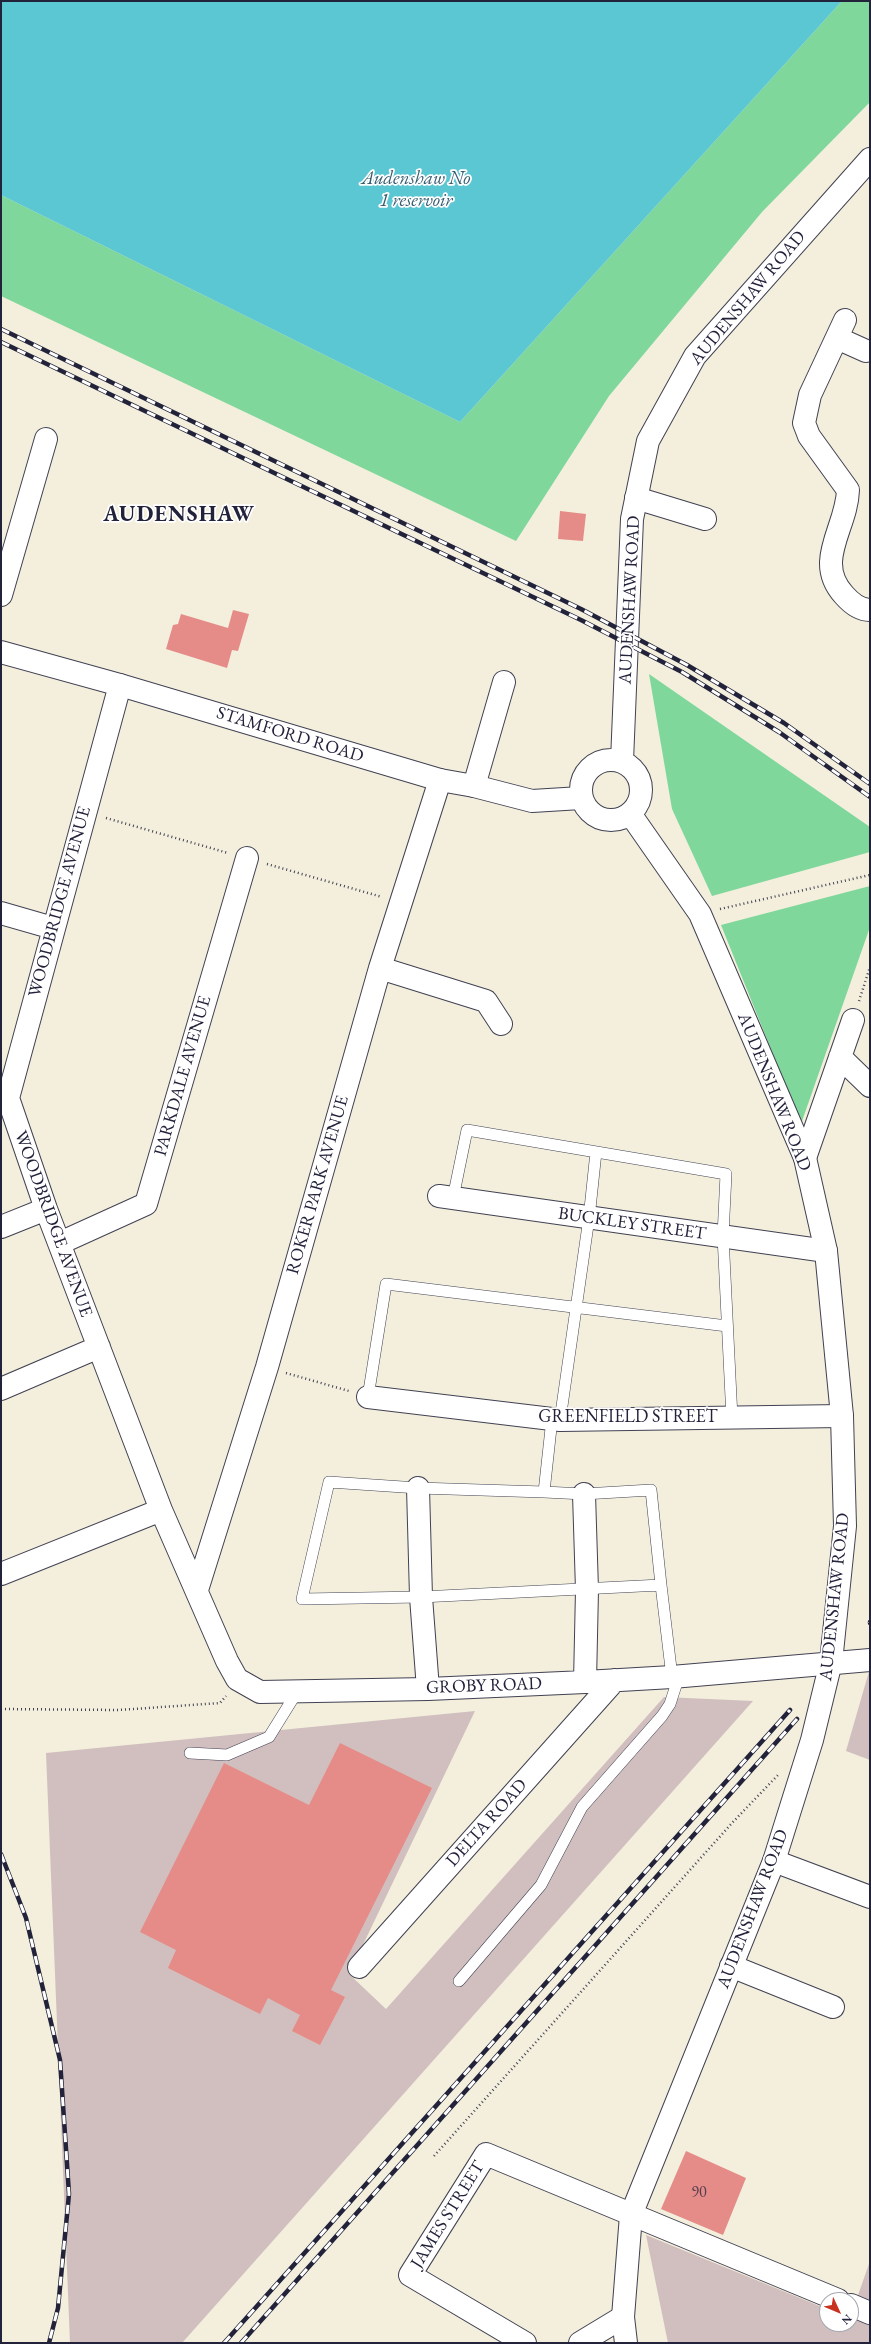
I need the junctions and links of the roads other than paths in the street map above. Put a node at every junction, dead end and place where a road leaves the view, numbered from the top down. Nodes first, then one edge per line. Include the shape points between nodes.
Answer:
1 (870, 159) edge
2 (866, 351) dead end
3 (46, 439) dead end
4 (636, 498) junction
5 (705, 519) dead end
6 (1, 595) edge
7 (870, 610) edge
8 (1, 652) edge
9 (504, 682) dead end
10 (120, 685) junction
11 (622, 761) junction
12 (440, 780) junction
13 (474, 786) junction
14 (581, 798) junction
15 (631, 815) junction
16 (247, 858) dead end
17 (1, 913) edge
18 (53, 928) junction
19 (380, 968) junction
20 (853, 1020) road end
21 (501, 1024) dead end
22 (21, 1042) junction
23 (1, 1049) edge
24 (840, 1057) junction
25 (870, 1086) edge
26 (596, 1152) junction
27 (804, 1158) junction
28 (446, 1197) joint
29 (46, 1209) junction
30 (589, 1218) junction
31 (1, 1226) edge
32 (723, 1236) junction
33 (60, 1243) junction
34 (826, 1251) junction
35 (576, 1308) junction
36 (727, 1326) junction
37 (99, 1347) junction
38 (1, 1389) edge
39 (368, 1397) joint
40 (842, 1416) junction
41 (732, 1418) junction
42 (556, 1420) junction
43 (418, 1488) junction
44 (544, 1492) junction
45 (584, 1494) junction
46 (161, 1510) junction
47 (1, 1574) edge
48 (662, 1585) junction
49 (197, 1590) junction
50 (587, 1590) junction
51 (421, 1597) junction
52 (870, 1660) edge
53 (831, 1662) junction
54 (675, 1677) junction
55 (614, 1680) junction
56 (585, 1682) junction
57 (428, 1689) junction
58 (297, 1692) junction
59 (190, 1753) dead end
60 (774, 1861) junction
61 (870, 1897) edge
62 (731, 1966) junction
63 (359, 1967) dead end
64 (459, 1981) dead end
65 (833, 2007) dead end
66 (631, 2215) junction
67 (819, 2292) edge
68 (859, 2308) edge
69 (870, 2313) edge
70 (622, 2316) junction
71 (525, 2343) edge
72 (580, 2343) edge
73 (626, 2343) edge

1 - 4 street, AUDENSHAW ROAD via 695,356 648,442
2 - 7 street via 841,329 810,394 804,423 809,436 848,490 829,564 832,577 851,603 864,610
3 - 6 street
4 - 5 street
4 - 11 street, AUDENSHAW ROAD via 632,519
8 - 10 street, STAMFORD ROAD
9 - 13 street
10 - 12 street, STAMFORD ROAD
10 - 18 street, WOODBRIDGE AVENUE
11 - 14 street via 608,759 591,767 582,780
11 - 15 street via 636,772 642,785 640,803
12 - 13 street, STAMFORD ROAD
12 - 19 street, ROKER PARK AVENUE
13 - 14 street, STAMFORD ROAD via 532,801
14 - 15 street via 591,814 603,820 618,821
15 - 27 street, AUDENSHAW ROAD via 700,914
16 - 33 street, PARKDALE AVENUE via 146,1204
17 - 18 street
18 - 22 street, WOODBRIDGE AVENUE
19 - 21 street via 486,1001
19 - 49 street, ROKER PARK AVENUE via 267,1367
20 - 24 street
22 - 23 street
22 - 29 street, WOODBRIDGE AVENUE via 8,1098
24 - 25 street
24 - 27 street
26 - 28 lane via 467,1130
26 - 30 lane
26 - 32 lane via 726,1174
27 - 34 street, AUDENSHAW ROAD
28 - 30 street, BUCKLEY STREET
29 - 31 street
29 - 33 street, WOODBRIDGE AVENUE
30 - 32 street, BUCKLEY STREET
30 - 35 lane
32 - 34 street, BUCKLEY STREET
32 - 36 lane
33 - 37 street, WOODBRIDGE AVENUE
34 - 40 street, AUDENSHAW ROAD
35 - 36 lane
35 - 39 lane via 386,1284
35 - 42 lane
36 - 41 lane
37 - 38 street
37 - 46 street, WOODBRIDGE AVENUE
39 - 42 street, GREENFIELD STREET
40 - 41 street, GREENFIELD STREET
40 - 53 street, AUDENSHAW ROAD via 846,1526
41 - 42 street, GREENFIELD STREET
42 - 44 lane
43 - 44 lane
43 - 51 street
43 - 51 lane via 329,1482 302,1599
44 - 45 lane
45 - 48 lane via 651,1490
45 - 50 street
46 - 47 street
46 - 49 street, WOODBRIDGE AVENUE
48 - 50 lane
48 - 54 lane
49 - 58 street, GROBY ROAD via 227,1661 238,1679 260,1692
50 - 51 lane
50 - 56 street
51 - 57 street
52 - 53 street, GROBY ROAD
53 - 54 street, GROBY ROAD
53 - 60 street, AUDENSHAW ROAD via 812,1740
54 - 55 street, GROBY ROAD
54 - 64 lane via 670,1704 662,1716 576,1816 541,1885
55 - 56 street, GROBY ROAD
55 - 63 street, DELTA ROAD
56 - 57 street, GROBY ROAD
57 - 58 street, GROBY ROAD
58 - 59 lane via 269,1737 227,1755
60 - 61 street
60 - 62 street, AUDENSHAW ROAD
62 - 65 street
62 - 66 street, AUDENSHAW ROAD
66 - 67 street
66 - 70 street, AUDENSHAW ROAD
66 - 71 street, JAMES STREET via 486,2154 410,2275
68 - 69 street
70 - 72 street
70 - 73 street, AUDENSHAW ROAD

